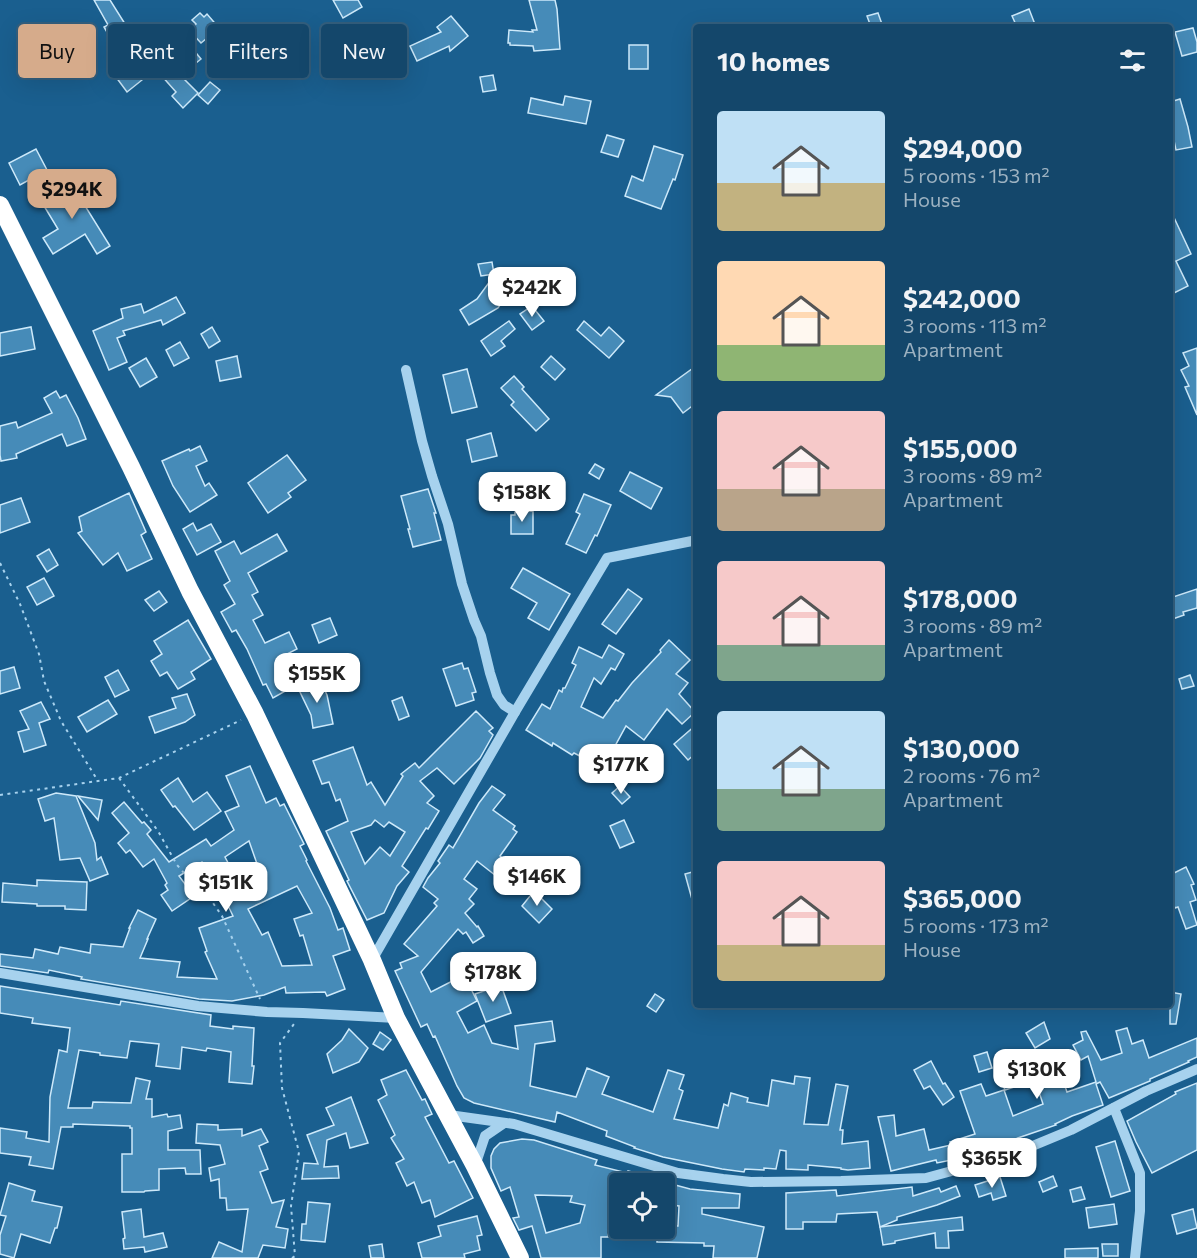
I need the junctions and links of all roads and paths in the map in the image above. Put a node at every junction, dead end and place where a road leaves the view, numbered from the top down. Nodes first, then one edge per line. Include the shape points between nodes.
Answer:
1 (0, 205) edge
2 (406, 370) dead end
3 (692, 541) dead end
4 (0, 563) edge
5 (515, 712) junction
6 (255, 714) junction
7 (119, 778) junction
8 (98, 781) junction
9 (0, 795) edge
10 (372, 960) junction
11 (0, 973) edge
12 (267, 1012) junction
13 (303, 1013) junction
14 (396, 1018) junction
15 (1197, 1069) edge
16 (1114, 1108) junction
17 (449, 1115) junction
18 (504, 1123) junction
19 (475, 1166) junction
20 (292, 1258) edge
21 (520, 1258) edge
22 (1135, 1258) edge

1 - 6 highway via 190,591
2 - 5 street via 424,450 497,695
3 - 5 street via 607,558
4 - 8 path via 20,604 61,721
5 - 10 street
6 - 7 path
6 - 10 highway
7 - 8 path
7 - 12 path via 158,831 177,865 222,916
8 - 9 path
10 - 14 highway
11 - 12 street via 198,1006
12 - 13 street
13 - 14 street
13 - 20 path via 280,1043 282,1088 299,1152 291,1206 295,1256
14 - 17 highway
15 - 16 street
16 - 18 street via 1030,1147 957,1171 926,1178 841,1181 751,1182 678,1173
16 - 22 street via 1140,1173
17 - 18 street
17 - 19 highway
18 - 19 street via 484,1136
19 - 21 highway

